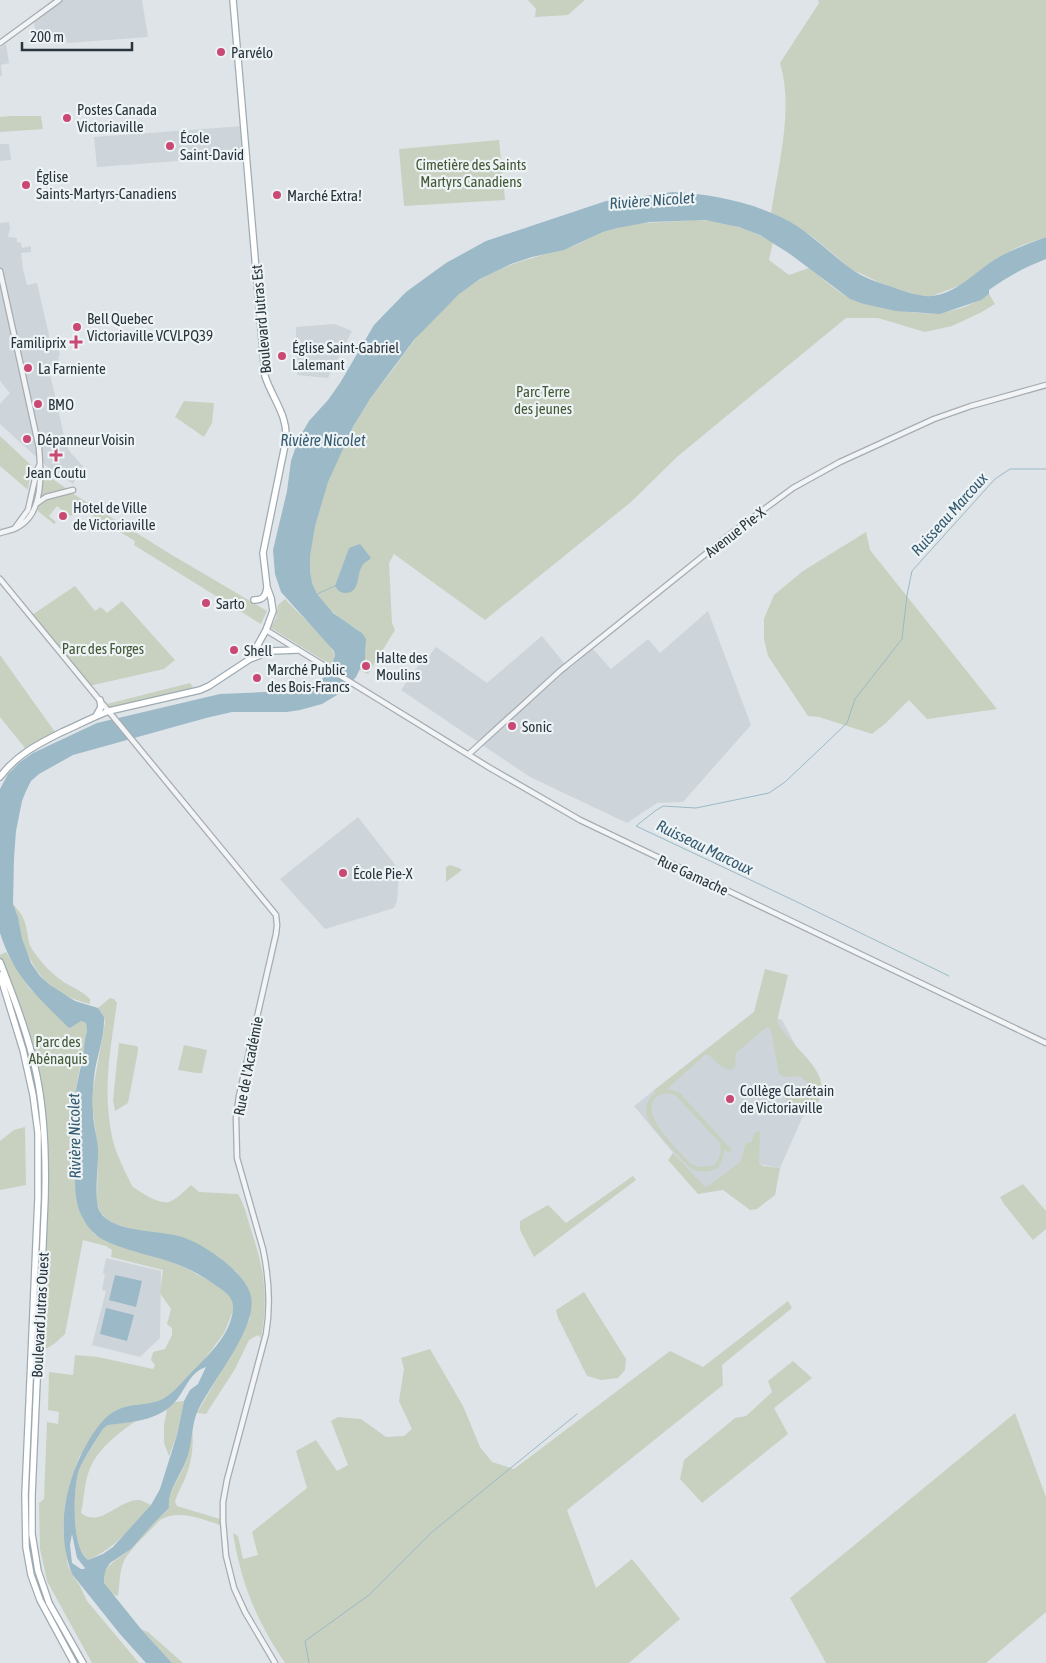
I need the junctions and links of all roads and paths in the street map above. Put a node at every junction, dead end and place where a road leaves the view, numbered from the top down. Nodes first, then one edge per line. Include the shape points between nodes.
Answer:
1 (59, 0) edge
2 (233, 0) edge
3 (0, 43) edge
4 (0, 271) edge
5 (1046, 385) edge
6 (40, 466) junction
7 (72, 490) dead end
8 (35, 505) junction
9 (13, 530) junction
10 (0, 533) edge
11 (0, 579) edge
12 (267, 587) junction
13 (254, 600) dead end
14 (266, 630) junction
15 (297, 650) junction
16 (250, 659) junction
17 (100, 700) junction
18 (109, 711) junction
19 (96, 716) junction
20 (468, 754) junction
21 (0, 777) edge
22 (0, 962) edge
23 (0, 975) edge
24 (1046, 1043) edge
25 (74, 1663) edge
26 (83, 1663) edge
27 (275, 1663) edge

1 - 3 street
2 - 12 main road, Boulevard Jutras Est via 265,376 286,427 263,553
4 - 6 street via 39,448
5 - 20 street, Avenue Pie-X via 934,418 793,488 560,671
6 - 8 street
6 - 9 street via 28,510
7 - 8 street via 46,497
8 - 9 street via 26,521
9 - 10 street
11 - 17 street, Rue de l'Académie
12 - 13 main road via 264,597
12 - 14 main road, Boulevard Jutras Est via 273,611
14 - 15 street
14 - 16 main road
15 - 16 main road via 271,651
15 - 20 street, Rue Gamache
16 - 18 main road via 200,690
17 - 18 street, Rue de l'Académie
17 - 19 main road via 101,707
18 - 19 main road
18 - 27 street, Rue de l'Académie via 276,915 274,942 236,1122 238,1158 266,1264 269,1314 222,1511 225,1550 234,1588
19 - 21 main road via 26,751
20 - 24 street, Rue Gamache via 627,844
22 - 26 main road, Boulevard Jutras Ouest via 36,1072 43,1114 45,1198 32,1495 34,1546 49,1603
23 - 25 main road, Boulevard Jutras Ouest via 23,1050 38,1133 26,1546 40,1600

